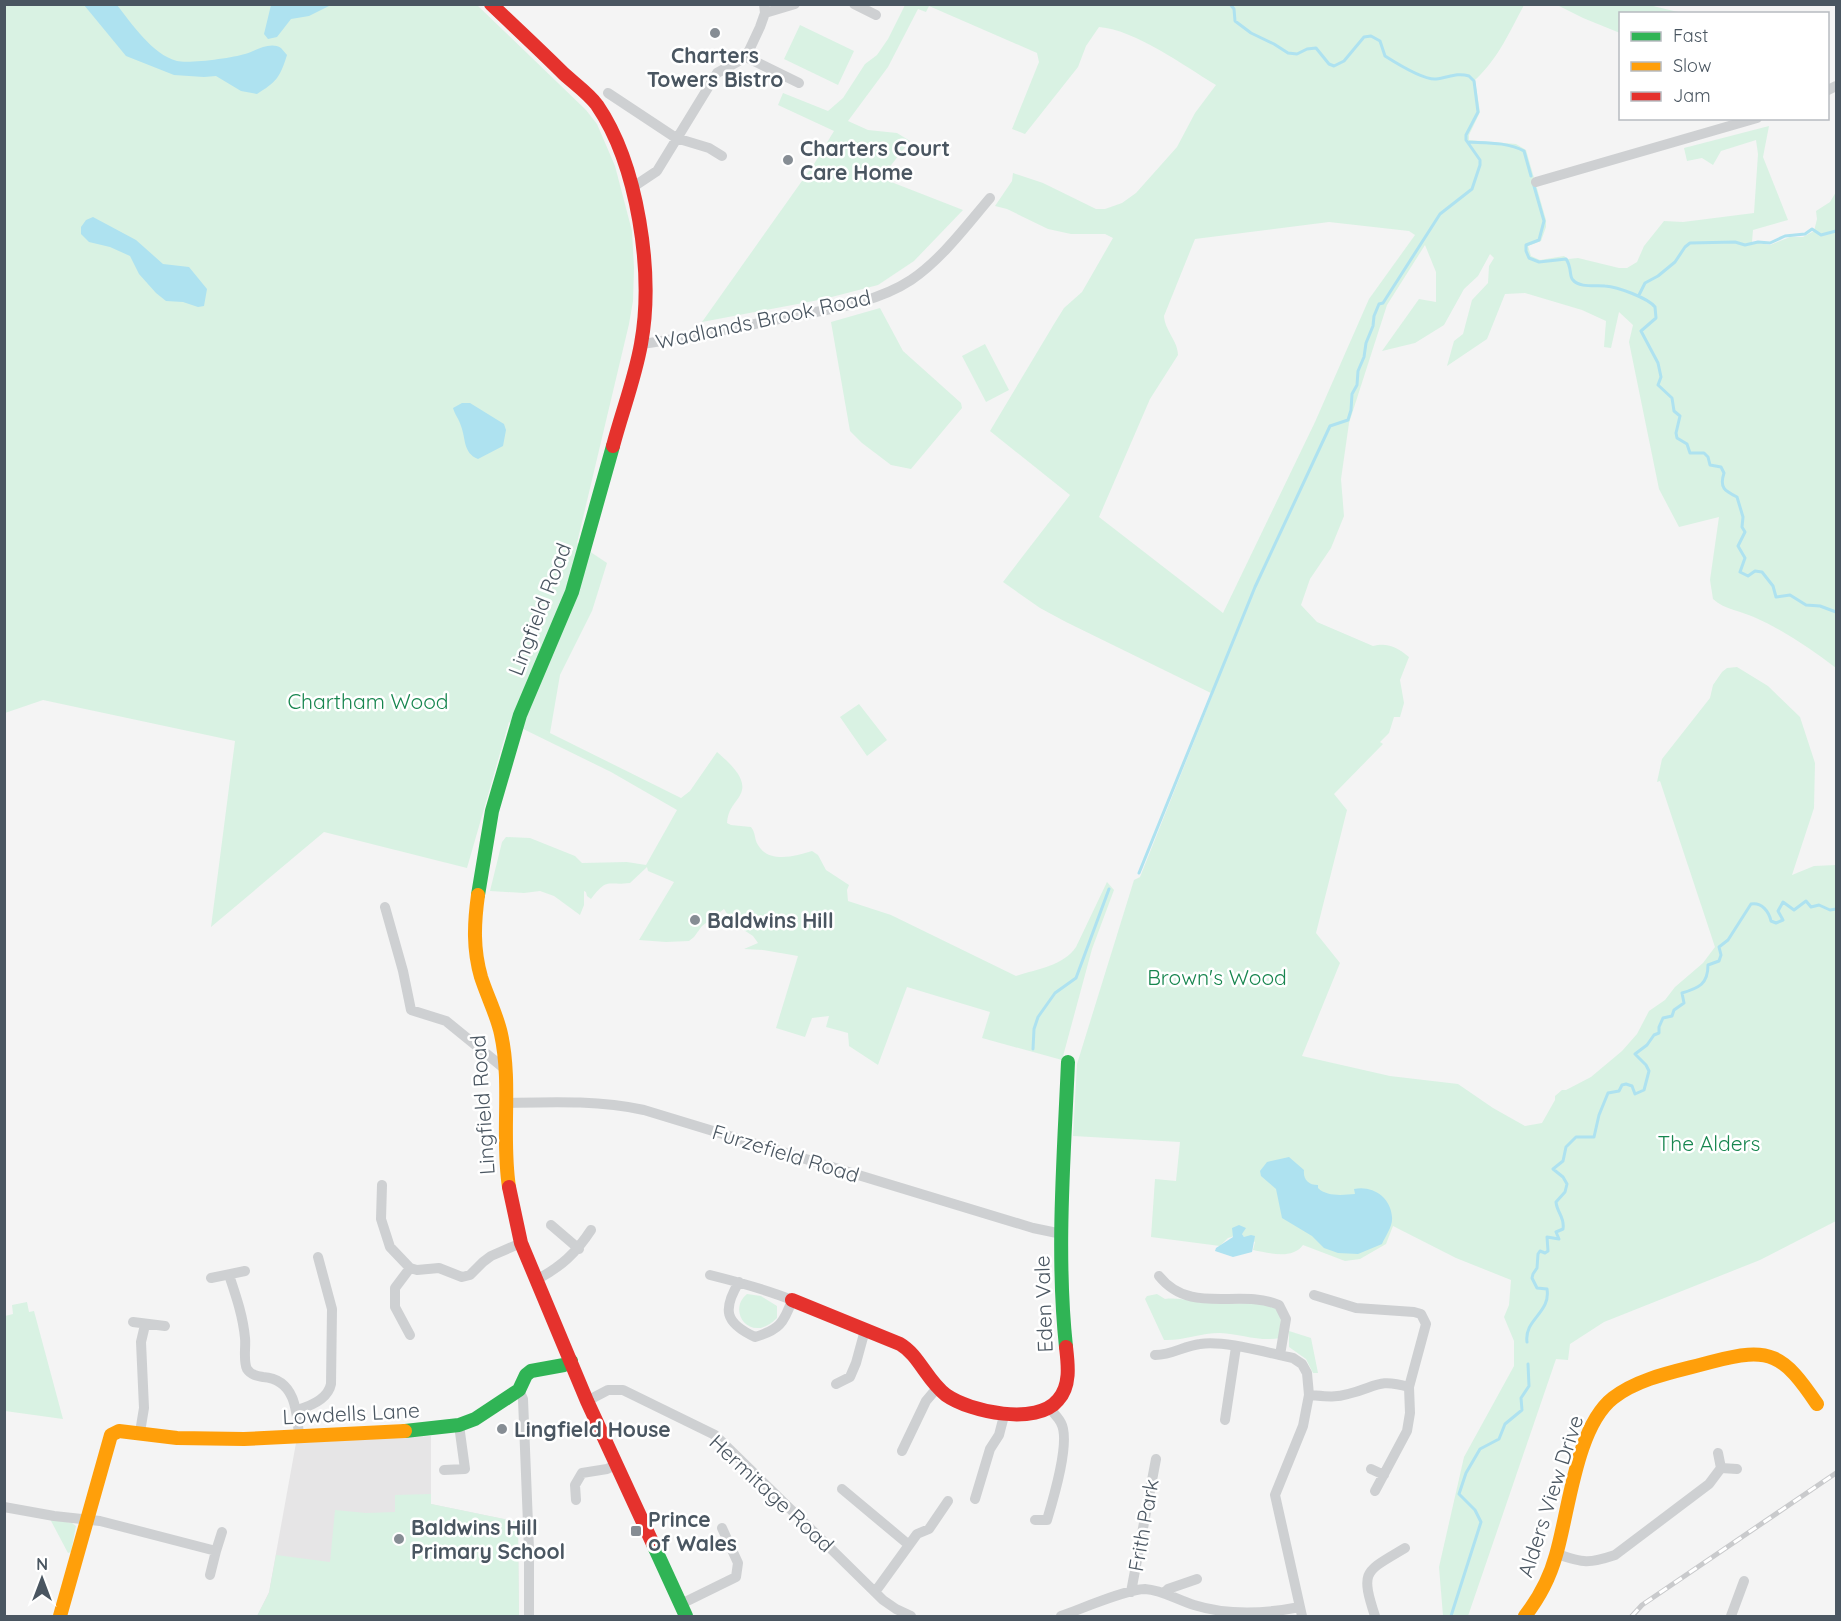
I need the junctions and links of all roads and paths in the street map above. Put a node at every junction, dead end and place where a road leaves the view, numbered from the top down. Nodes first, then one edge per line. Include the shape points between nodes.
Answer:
1 (491, 4) edge
2 (795, 4) edge
3 (854, 4) edge
4 (764, 9) edge
5 (876, 15) dead end
6 (746, 57) junction
7 (799, 83) dead end
8 (608, 93) dead end
9 (1750, 120) edge
10 (676, 138) junction
11 (722, 156) dead end
12 (1536, 182) dead end
13 (633, 187) junction
14 (990, 198) dead end
15 (641, 344) junction
16 (385, 907) dead end
17 (1068, 1062) dead end
18 (505, 1070) junction
19 (505, 1102) junction
20 (382, 1185) dead end
21 (551, 1225) dead end
22 (591, 1230) dead end
23 (1062, 1234) junction
24 (521, 1243) junction
25 (579, 1249) junction
26 (318, 1257) dead end
27 (410, 1268) junction
28 (245, 1271) dead end
29 (229, 1275) junction
30 (710, 1275) dead end
31 (1160, 1276) dead end
32 (211, 1278) dead end
33 (536, 1280) junction
34 (739, 1282) junction
35 (1314, 1295) dead end
36 (792, 1300) junction
37 (165, 1326) dead end
38 (865, 1330) junction
39 (410, 1335) dead end
40 (1236, 1347) junction
41 (1155, 1355) dead end
42 (1280, 1355) junction
43 (571, 1361) junction
44 (836, 1384) dead end
45 (1409, 1387) junction
46 (937, 1388) junction
47 (519, 1390) junction
48 (1309, 1395) junction
49 (586, 1401) junction
50 (1811, 1402) dead end
51 (1050, 1408) junction
52 (297, 1410) junction
53 (1005, 1412) junction
54 (1225, 1420) dead end
55 (459, 1425) junction
56 (140, 1432) junction
57 (299, 1436) junction
58 (902, 1451) dead end
59 (1718, 1454) dead end
60 (1156, 1458) dead end
61 (615, 1465) junction
62 (1721, 1468) junction
63 (1371, 1469) dead end
64 (1737, 1469) dead end
65 (444, 1470) dead end
66 (1384, 1475) junction
67 (842, 1489) dead end
68 (1375, 1491) dead end
69 (975, 1499) dead end
70 (576, 1500) dead end
71 (948, 1501) dead end
72 (4, 1507) edge
73 (88, 1519) junction
74 (1035, 1520) dead end
75 (722, 1528) dead end
76 (222, 1532) dead end
77 (909, 1545) junction
78 (1405, 1548) dead end
79 (216, 1551) junction
80 (1557, 1554) junction
81 (210, 1575) dead end
82 (1197, 1579) dead end
83 (1744, 1581) dead end
84 (875, 1592) junction
85 (1131, 1592) junction
86 (1164, 1593) junction
87 (684, 1610) edge
88 (1301, 1612) edge
89 (1062, 1616) edge
90 (60, 1617) edge
91 (529, 1617) edge
92 (911, 1617) edge
93 (1375, 1617) edge
94 (1525, 1617) edge
95 (1731, 1617) edge

1 - 13 street, Lingfield Road via 596,104
2 - 4 street
3 - 5 street
4 - 6 street
6 - 7 street
6 - 10 street via 717,73
8 - 10 street
9 - 12 street
10 - 11 street
10 - 13 street via 657,171
13 - 15 street, Lingfield Road via 645,269
14 - 15 street, Wadlands Brook Road via 922,272 875,297 709,334
15 - 18 street, Lingfield Road via 572,592 520,715 492,811 474,922 475,950 501,1034
16 - 18 street via 411,1010 446,1021
17 - 23 street, Eden Vale
18 - 19 street, Lingfield Road
19 - 23 street, Furzefield Road via 588,1102 644,1110
19 - 24 street, Lingfield Road via 507,1172
20 - 27 street via 381,1219 390,1247
21 - 25 street
22 - 25 street
23 - 51 street, Eden Vale via 1067,1373 1065,1389
24 - 27 street via 491,1256 470,1275 462,1277 439,1269
24 - 33 street, Lingfield Road
25 - 33 street via 564,1264
26 - 52 street via 332,1309 331,1384 323,1398
27 - 39 street via 395,1288 395,1307
28 - 29 street
29 - 32 street
29 - 52 street via 240,1310 247,1369 251,1374 285,1385
30 - 34 street
31 - 42 street via 1167,1286 1195,1299 1266,1300 1279,1305 1286,1319
33 - 43 street, Lingfield Road
34 - 36 street
34 - 36 street via 730,1296 731,1321 755,1337 771,1332 784,1321
35 - 45 street via 1356,1308 1420,1314 1425,1318 1426,1331
36 - 38 street
37 - 56 street via 139,1323 144,1408
38 - 44 street via 850,1377
38 - 46 street via 907,1349
40 - 41 street via 1200,1344 1172,1354
40 - 42 street
40 - 54 street
42 - 48 street via 1302,1364 1307,1372
43 - 47 street, Lowdells Lane via 531,1371
43 - 49 street, Lingfield Road
45 - 48 street via 1379,1383 1347,1395
45 - 66 street via 1407,1431
46 - 53 street via 967,1405
46 - 58 street via 926,1401
47 - 55 street, Lowdells Lane
47 - 91 street via 523,1399
48 - 88 street via 1303,1426 1275,1495
49 - 61 street, Lingfield Road
49 - 84 street, Hermitage Road via 608,1390 623,1390 715,1435
50 - 80 street, Alders View Drive via 1786,1364 1752,1354 1734,1355 1622,1392 1604,1405 1587,1437
51 - 53 street via 1037,1413
51 - 74 street via 1062,1424 1065,1441 1047,1520
52 - 57 street
53 - 69 street
55 - 57 street, Lowdells Lane via 409,1432
55 - 65 street via 465,1469
56 - 57 street, Lowdells Lane via 177,1438
56 - 73 street, Lowdells Lane via 119,1431 111,1435
59 - 62 street
60 - 85 street, Frith Park
61 - 70 street via 582,1473 575,1485
61 - 87 street, Lingfield Road
62 - 64 street
62 - 80 street via 1709,1484 1615,1555 1581,1562
63 - 66 street
66 - 68 street
67 - 77 street
71 - 77 street via 929,1529 917,1534
72 - 73 street
73 - 79 street
73 - 90 street
75 - 87 street via 738,1563 736,1577
76 - 79 street
77 - 84 street
78 - 93 street via 1378,1564 1367,1576
79 - 81 street
80 - 94 street, Alders View Drive via 1540,1596
82 - 86 street
83 - 95 street via 1734,1594
84 - 92 street, Hermitage Road
85 - 86 street via 1145,1589
85 - 89 street
86 - 88 street via 1226,1611

